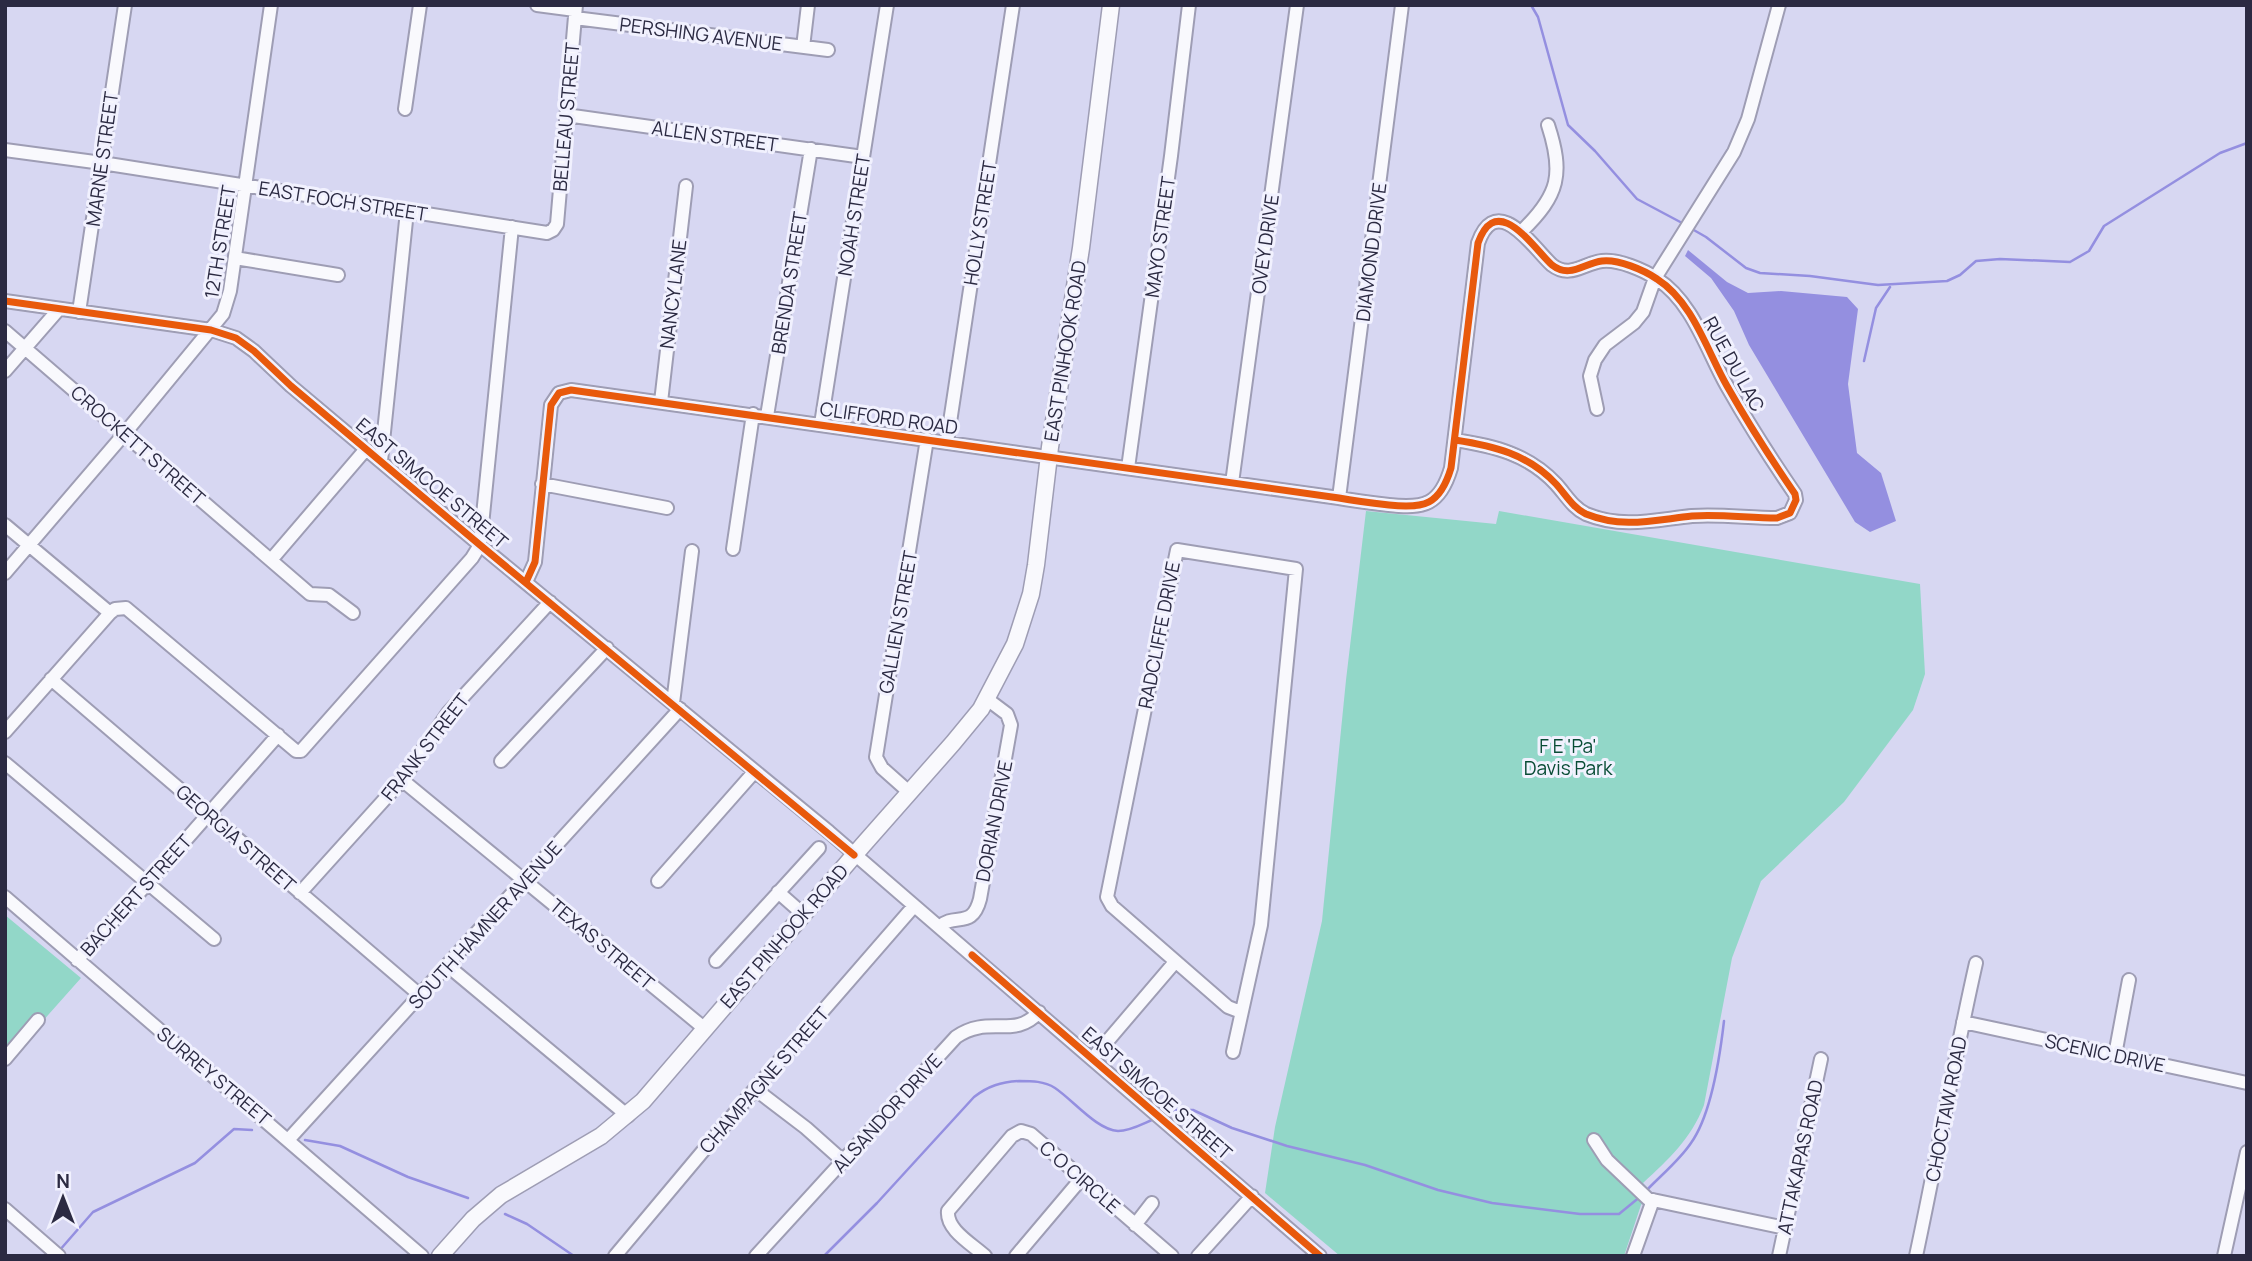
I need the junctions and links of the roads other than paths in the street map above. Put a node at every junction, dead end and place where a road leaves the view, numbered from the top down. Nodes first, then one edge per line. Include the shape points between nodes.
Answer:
1 (125, 5) edge
2 (271, 5) edge
3 (420, 5) edge
4 (537, 5) edge
5 (808, 5) edge
6 (887, 5) edge
7 (1013, 5) edge
8 (1111, 5) edge
9 (1189, 5) edge
10 (1297, 5) edge
11 (1402, 5) edge
12 (1779, 5) edge
13 (575, 11) edge
14 (803, 47) junction
15 (828, 50) dead end
16 (405, 108) dead end
17 (566, 115) junction
18 (1548, 125) dead end
19 (811, 149) junction
20 (5, 150) edge
21 (863, 157) junction
22 (102, 163) junction
23 (246, 185) junction
24 (686, 186) dead end
25 (407, 211) junction
26 (512, 228) junction
27 (555, 228) joint
28 (1522, 232) junction
29 (235, 258) junction
30 (338, 275) dead end
31 (1655, 278) junction
32 (5, 301) edge
33 (59, 309) junction
34 (79, 312) junction
35 (211, 330) junction
36 (5, 331) edge
37 (25, 347) junction
38 (5, 371) edge
39 (661, 402) junction
40 (1597, 409) dead end
41 (760, 415) junction
42 (821, 424) junction
43 (125, 433) junction
44 (927, 439) junction
45 (1455, 440) junction
46 (947, 442) junction
47 (366, 449) junction
48 (1049, 457) junction
49 (381, 461) junction
50 (1128, 468) junction
51 (1232, 483) junction
52 (542, 484) junction
53 (1339, 498) junction
54 (667, 508) dead end
55 (5, 525) edge
56 (29, 545) junction
57 (480, 545) junction
58 (733, 549) dead end
59 (692, 551) dead end
60 (271, 560) junction
61 (5, 573) edge
62 (526, 582) junction
63 (550, 602) junction
64 (110, 613) junction
65 (353, 613) dead end
66 (607, 648) junction
67 (51, 679) junction
68 (987, 699) junction
69 (676, 706) junction
70 (7, 726) edge
71 (278, 735) junction
72 (501, 761) dead end
73 (5, 763) edge
74 (755, 771) junction
75 (402, 780) junction
76 (909, 792) junction
77 (208, 814) junction
78 (819, 848) dead end
79 (854, 855) junction
80 (525, 881) junction
81 (658, 881) dead end
82 (148, 884) junction
83 (779, 892) junction
84 (300, 893) junction
85 (5, 897) edge
86 (914, 906) junction
87 (803, 914) junction
88 (939, 927) junction
89 (214, 939) dead end
90 (77, 960) junction
91 (716, 961) dead end
92 (1175, 962) junction
93 (1976, 963) dead end
94 (448, 966) junction
95 (2129, 980) dead end
96 (421, 996) junction
97 (1040, 1012) junction
98 (1241, 1013) junction
99 (38, 1020) dead end
100 (1963, 1023) junction
101 (704, 1028) junction
102 (1233, 1052) dead end
103 (2115, 1055) junction
104 (1093, 1058) junction
105 (5, 1059) edge
106 (1821, 1059) dead end
107 (2247, 1083) edge
108 (755, 1089) junction
109 (628, 1115) junction
110 (289, 1139) junction
111 (1594, 1140) dead end
112 (2247, 1152) edge
113 (843, 1161) junction
114 (1081, 1179) junction
115 (1252, 1196) junction
116 (1650, 1199) junction
117 (1152, 1203) dead end
118 (5, 1209) edge
119 (1135, 1225) junction
120 (1785, 1228) junction
121 (56, 1253) edge
122 (422, 1256) edge
123 (440, 1256) edge
124 (615, 1256) edge
125 (756, 1256) edge
126 (985, 1256) edge
127 (1016, 1256) edge
128 (1172, 1256) edge
129 (1198, 1256) edge
130 (1320, 1256) edge
131 (1633, 1256) edge
132 (1779, 1256) edge
133 (1916, 1256) edge
134 (2224, 1256) edge

1 - 22 street, MARNE STREET
2 - 23 street, 12TH STREET
3 - 16 street
4 - 13 street, PERSHING AVENUE
5 - 14 street
6 - 21 street, NOAH STREET
7 - 46 street, HOLLY STREET
8 - 48 main road, EAST PINHOOK ROAD
9 - 50 street, MAYO STREET
10 - 51 street, OVEY DRIVE
11 - 53 street, DIAMOND DRIVE
12 - 31 street via 1748,119 1734,152
13 - 14 street, PERSHING AVENUE
13 - 17 street, BELLEAU STREET
14 - 15 street, PERSHING AVENUE
17 - 19 street, ALLEN STREET
17 - 27 street, BELLEAU STREET
18 - 28 street via 1557,153 1555,185 1543,209
19 - 21 street, ALLEN STREET
19 - 41 street, BRENDA STREET
20 - 22 street, EAST FOCH STREET
21 - 42 street, NOAH STREET
22 - 23 street, EAST FOCH STREET
22 - 34 street, MARNE STREET
23 - 25 street, EAST FOCH STREET
23 - 29 street, 12TH STREET
24 - 39 street, NANCY LANE
25 - 26 street, EAST FOCH STREET
25 - 49 street
26 - 27 street, EAST FOCH STREET via 544,233
26 - 57 street
28 - 31 street, RUE DU LAC via 1549,262 1564,271 1606,260
28 - 45 street via 1499,222 1482,232 1478,243
29 - 30 street
29 - 35 street, 12TH STREET via 226,307
31 - 40 street via 1643,312 1605,345 1591,368
31 - 45 street, RUE DU LAC via 1694,321 1743,414 1795,494 1790,513 1777,519 1605,520 1574,506 1555,483 1520,456
32 - 33 street, EAST SIMCOE STREET
33 - 34 street, EAST SIMCOE STREET
33 - 37 street
34 - 35 street, EAST SIMCOE STREET
35 - 43 street, 12TH STREET
35 - 47 street, EAST SIMCOE STREET via 236,338 254,351
36 - 37 street, CROCKETT STREET
37 - 38 street
37 - 43 street, CROCKETT STREET
39 - 41 street, CLIFFORD ROAD
39 - 52 street, CLIFFORD ROAD via 585,391 559,393 549,415
41 - 42 street, CLIFFORD ROAD
41 - 58 street, BRENDA STREET
42 - 44 street, CLIFFORD ROAD
43 - 56 street, 12TH STREET
43 - 60 street, CROCKETT STREET
44 - 46 street, CLIFFORD ROAD
44 - 76 street, GALLIEN STREET via 876,757
45 - 53 street, CLIFFORD ROAD via 1451,468 1441,491 1427,504 1408,507
46 - 48 street, CLIFFORD ROAD
47 - 49 street, EAST SIMCOE STREET
47 - 60 street
48 - 50 street, CLIFFORD ROAD
48 - 68 main road, EAST PINHOOK ROAD via 1031,594 1015,644
49 - 57 street, EAST SIMCOE STREET
50 - 51 street, CLIFFORD ROAD
51 - 53 street, CLIFFORD ROAD
52 - 54 street
52 - 62 street, CLIFFORD ROAD via 535,562
55 - 56 street
56 - 61 street, 12TH STREET
56 - 64 street
57 - 62 street, EAST SIMCOE STREET
57 - 71 street via 301,751
59 - 69 street
60 - 65 street, CROCKETT STREET via 310,594 328,595
62 - 63 street, EAST SIMCOE STREET
63 - 66 street, EAST SIMCOE STREET
63 - 75 street, FRANK STREET via 448,713
64 - 67 street
64 - 71 street via 121,607 132,613
66 - 69 street, EAST SIMCOE STREET
66 - 72 street
67 - 70 street
67 - 77 street, GEORGIA STREET
68 - 76 main road, EAST PINHOOK ROAD
68 - 88 street, DORIAN DRIVE via 1007,714 1011,725 980,900 970,917
69 - 74 street, EAST SIMCOE STREET
69 - 80 street, SOUTH HAMNER AVENUE
71 - 77 street, BACHERT STREET
73 - 82 street
74 - 79 street, EAST SIMCOE STREET
74 - 81 street
75 - 80 street, TEXAS STREET
75 - 84 street, FRANK STREET
76 - 79 main road, EAST PINHOOK ROAD
77 - 82 street, BACHERT STREET
77 - 84 street, GEORGIA STREET
78 - 83 street
79 - 86 street, EAST SIMCOE STREET
79 - 87 main road, EAST PINHOOK ROAD
80 - 94 street, SOUTH HAMNER AVENUE
80 - 101 street, TEXAS STREET
82 - 89 street
82 - 90 street, BACHERT STREET
83 - 87 street
83 - 91 street
84 - 96 street, GEORGIA STREET
85 - 90 street, SURREY STREET
86 - 88 street, EAST SIMCOE STREET
86 - 108 street, CHAMPAGNE STREET
87 - 101 main road, EAST PINHOOK ROAD
88 - 97 street, EAST SIMCOE STREET
90 - 110 street, SURREY STREET
92 - 98 street, RADCLIFFE DRIVE
92 - 98 street, RADCLIFFE DRIVE via 1112,906 1107,891 1177,550 1296,569 1261,925
92 - 104 street
93 - 100 street, CHOCTAW ROAD
94 - 96 street, SOUTH HAMNER AVENUE
94 - 109 street
95 - 103 street
96 - 110 street, SOUTH HAMNER AVENUE
97 - 104 street, EAST SIMCOE STREET
97 - 113 street, ALSANDOR DRIVE via 1026,1024 982,1026 957,1037
98 - 102 street, RADCLIFFE DRIVE
99 - 105 street
100 - 103 street, SCENIC DRIVE
100 - 133 street, CHOCTAW ROAD
101 - 109 main road, EAST PINHOOK ROAD via 667,1076
103 - 107 street, SCENIC DRIVE
104 - 115 street, EAST SIMCOE STREET
106 - 120 street, ATTAKAPAS ROAD
108 - 113 street
108 - 124 street, CHAMPAGNE STREET
109 - 123 main road, EAST PINHOOK ROAD via 501,1195
110 - 122 street, SURREY STREET
111 - 116 street via 1607,1160
112 - 134 street
113 - 125 street, ALSANDOR DRIVE
114 - 119 street, C O CIRCLE
114 - 126 street, C O CIRCLE via 1031,1134 1015,1133 948,1211 951,1226
114 - 127 street
115 - 129 street
115 - 130 street, EAST SIMCOE STREET
116 - 120 street
116 - 131 street
117 - 119 street
118 - 121 street
119 - 128 street, C O CIRCLE
120 - 132 street, ATTAKAPAS ROAD

